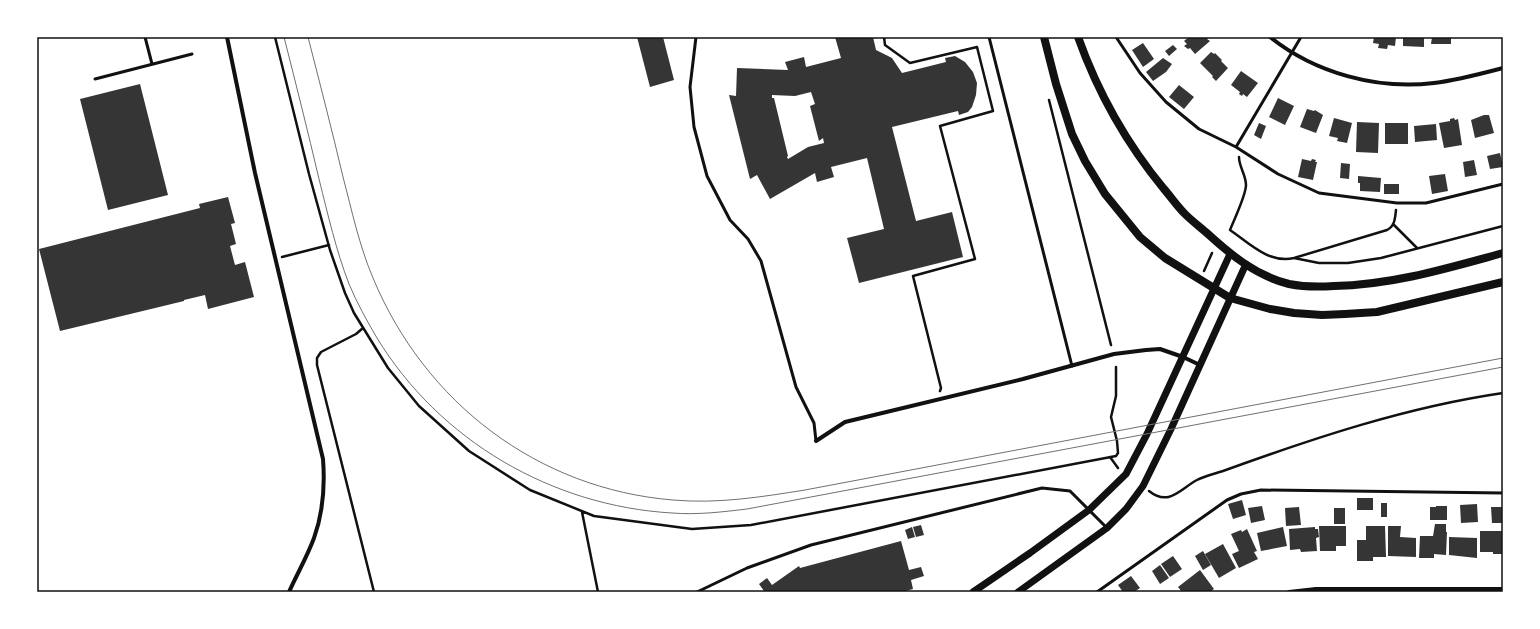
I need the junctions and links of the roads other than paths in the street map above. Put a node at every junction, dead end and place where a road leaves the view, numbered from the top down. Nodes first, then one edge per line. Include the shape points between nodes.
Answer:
1 (145, 37) edge
2 (227, 37) edge
3 (696, 37) edge
4 (989, 37) edge
5 (1044, 37) edge
6 (1078, 37) edge
7 (1116, 37) edge
8 (1270, 37) edge
9 (1301, 37) edge
10 (1292, 52) junction
11 (192, 54) dead end
12 (152, 64) junction
13 (1503, 68) edge
14 (95, 79) dead end
15 (1236, 147) junction
16 (1503, 184) edge
17 (1503, 253) edge
18 (1230, 254) junction
19 (1246, 264) junction
20 (1503, 282) edge
21 (1215, 288) junction
22 (1230, 298) junction
23 (1183, 357) junction
24 (1200, 365) junction
25 (1072, 366) junction
26 (816, 441) joint
27 (1503, 493) edge
28 (1089, 510) junction
29 (1107, 528) junction
30 (1503, 589) edge
31 (289, 592) edge
32 (697, 592) edge
33 (973, 592) edge
34 (1018, 592) edge
35 (1097, 592) edge
36 (1289, 592) edge

1 - 12 lane
2 - 31 street via 254,166 321,445 324,471 321,506 314,538
3 - 26 lane via 690,87 694,127 707,176 730,220 748,239 761,261 796,387 814,423
4 - 25 lane
5 - 21 main road via 1072,134 1105,194 1140,238 1165,258
6 - 18 main road via 1110,112 1138,155 1184,213
7 - 15 lane via 1140,73 1166,102 1199,129
8 - 10 street
9 - 10 lane
10 - 13 street via 1336,72 1391,84 1446,81
10 - 15 lane
11 - 12 lane
12 - 14 lane
15 - 16 lane via 1278,174 1319,193 1397,203 1426,203
17 - 19 main road via 1390,281 1348,286 1317,287 1290,284 1263,276
18 - 19 main road
18 - 21 street
19 - 22 street
20 - 22 main road via 1377,312 1345,314 1294,313
21 - 22 main road
21 - 23 street
22 - 24 street
23 - 24 street
23 - 25 street via 1160,349 1146,350 1114,354
23 - 28 street via 1126,474
24 - 29 street via 1143,486 1126,509
25 - 26 street via 845,422
27 - 35 lane via 1261,490 1241,494 1226,500
28 - 29 lane
28 - 32 lane via 1070,491 1042,488 811,545 747,568
28 - 33 street
29 - 34 street
30 - 36 street via 1316,589

